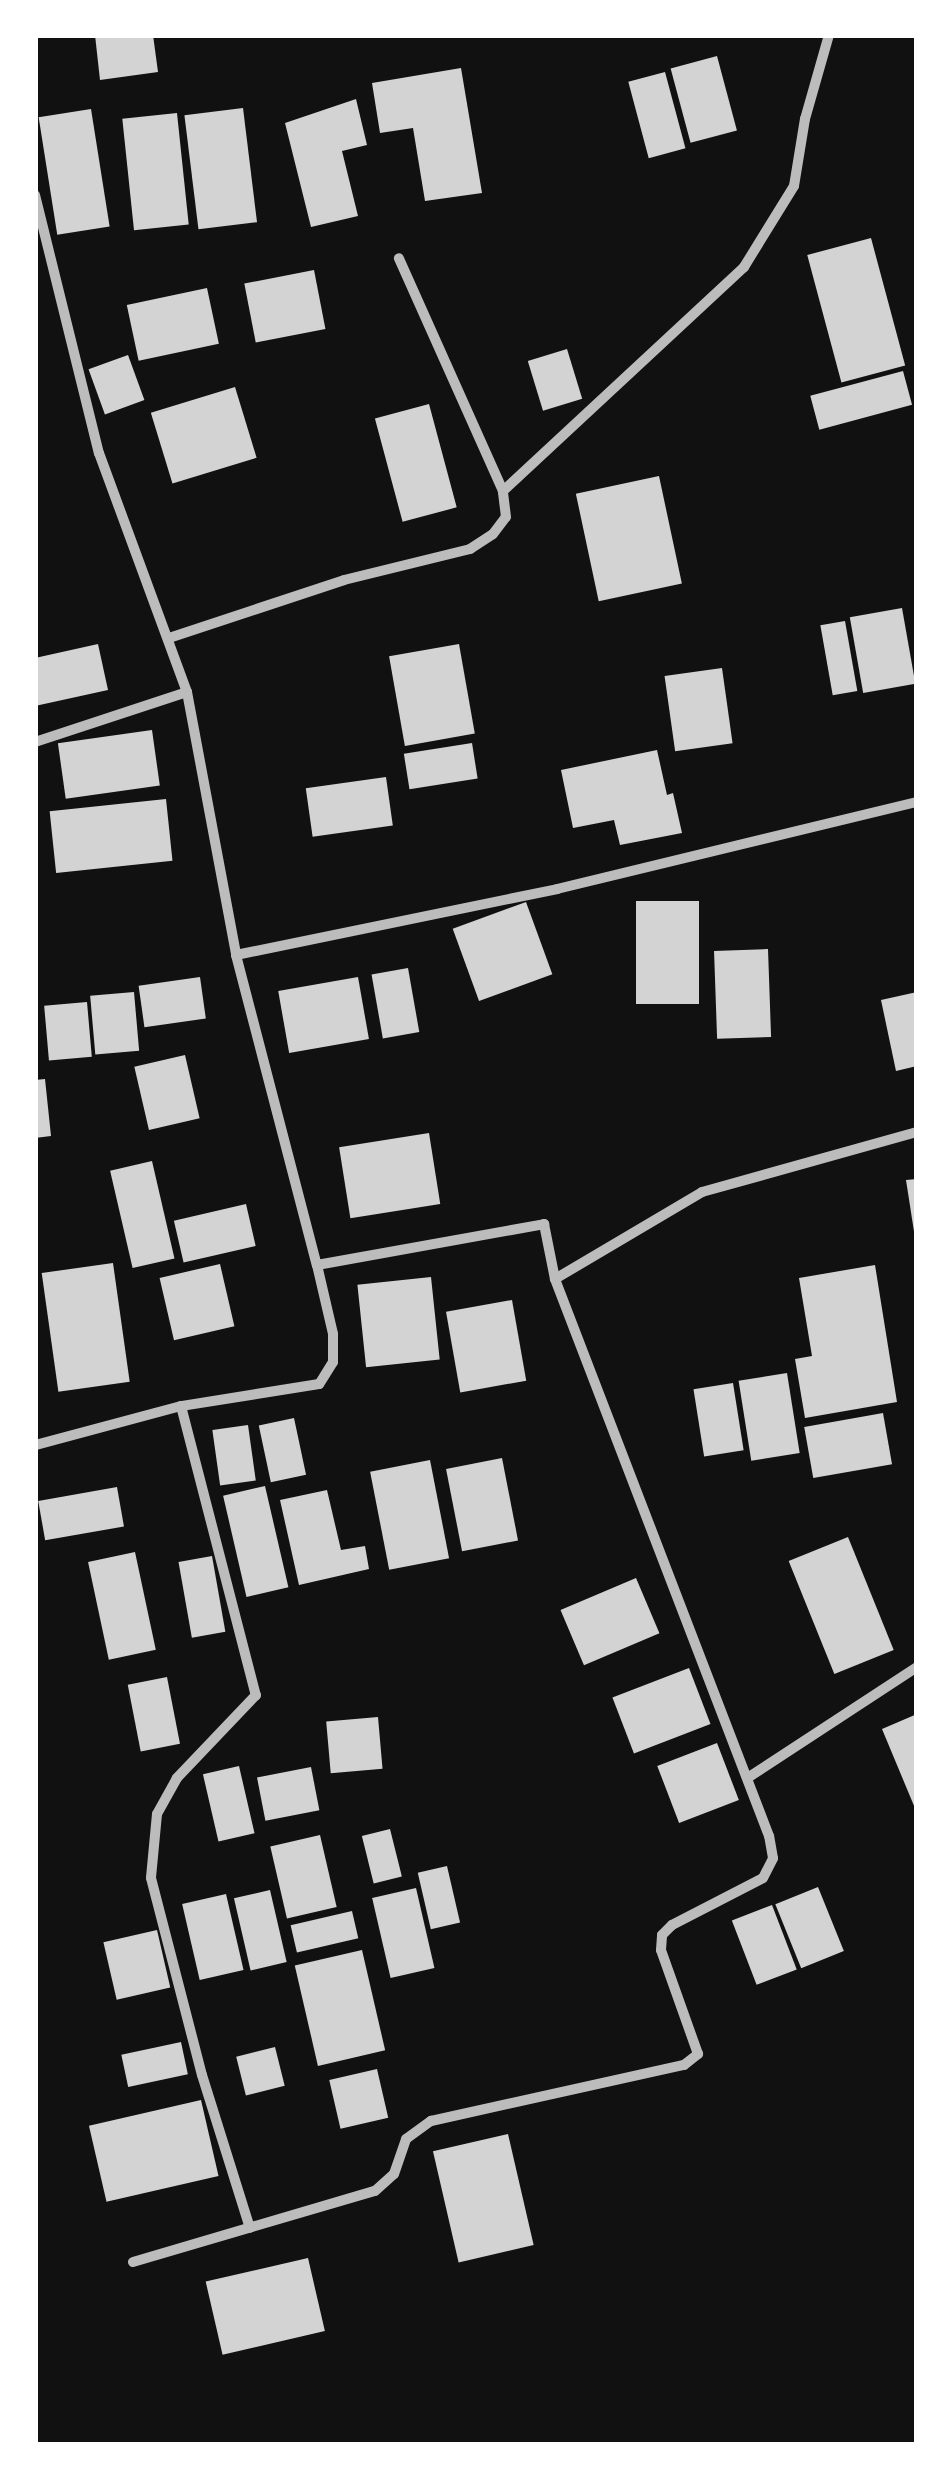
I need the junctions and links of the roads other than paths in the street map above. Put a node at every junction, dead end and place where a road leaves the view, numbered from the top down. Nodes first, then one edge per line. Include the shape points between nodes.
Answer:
1 (830, 35) edge
2 (35, 195) edge
3 (399, 258) dead end
4 (503, 491) junction
5 (168, 638) junction
6 (186, 692) junction
7 (35, 742) edge
8 (917, 802) edge
9 (236, 954) junction
10 (917, 1132) edge
11 (317, 1266) junction
12 (556, 1279) junction
13 (182, 1406) junction
14 (35, 1445) edge
15 (917, 1667) edge
16 (748, 1777) junction
17 (250, 2228) junction
18 (134, 2262) dead end

1 - 4 street via 794,186 744,267
2 - 5 street via 99,453
3 - 4 street
4 - 5 street via 506,517 470,549 344,580
5 - 6 street
6 - 7 street
6 - 9 street
8 - 9 street via 556,890
9 - 11 street
10 - 12 street via 702,1192
11 - 12 street via 544,1224
11 - 13 street via 333,1334 333,1362 319,1384
12 - 16 street
13 - 14 street
13 - 17 street via 256,1694 177,1778 156,1814 151,1878
15 - 16 street
16 - 17 street via 773,1858 762,1878 662,1935 661,1950 698,2054 692,2061 431,2120 406,2139 394,2174 375,2192
17 - 18 street

